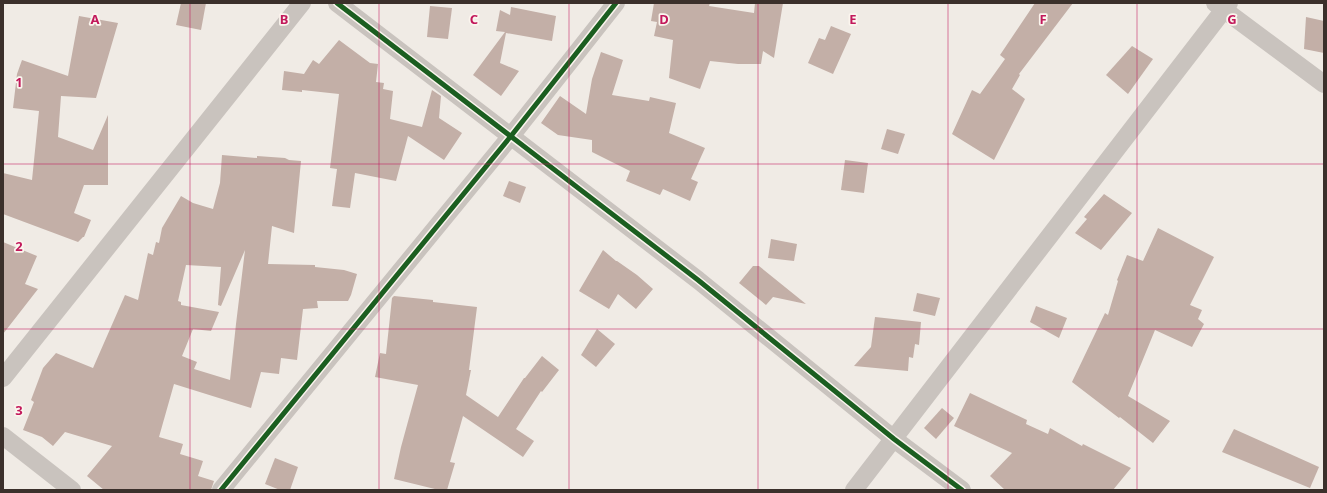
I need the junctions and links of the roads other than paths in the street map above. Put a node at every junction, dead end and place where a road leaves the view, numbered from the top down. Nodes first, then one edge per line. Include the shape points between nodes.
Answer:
1 (302, 3) edge
2 (337, 3) edge
3 (616, 3) edge
4 (1223, 5) edge
5 (1324, 84) edge
6 (511, 136) junction
7 (3, 378) edge
8 (3, 436) edge
9 (894, 439) junction
10 (72, 490) edge
11 (221, 490) edge
12 (854, 490) edge
13 (962, 490) edge

1 - 7 street
2 - 6 street
3 - 6 street
4 - 5 street
4 - 9 street
6 - 9 street via 698,280
6 - 11 street
8 - 10 street
9 - 12 street
9 - 13 street

